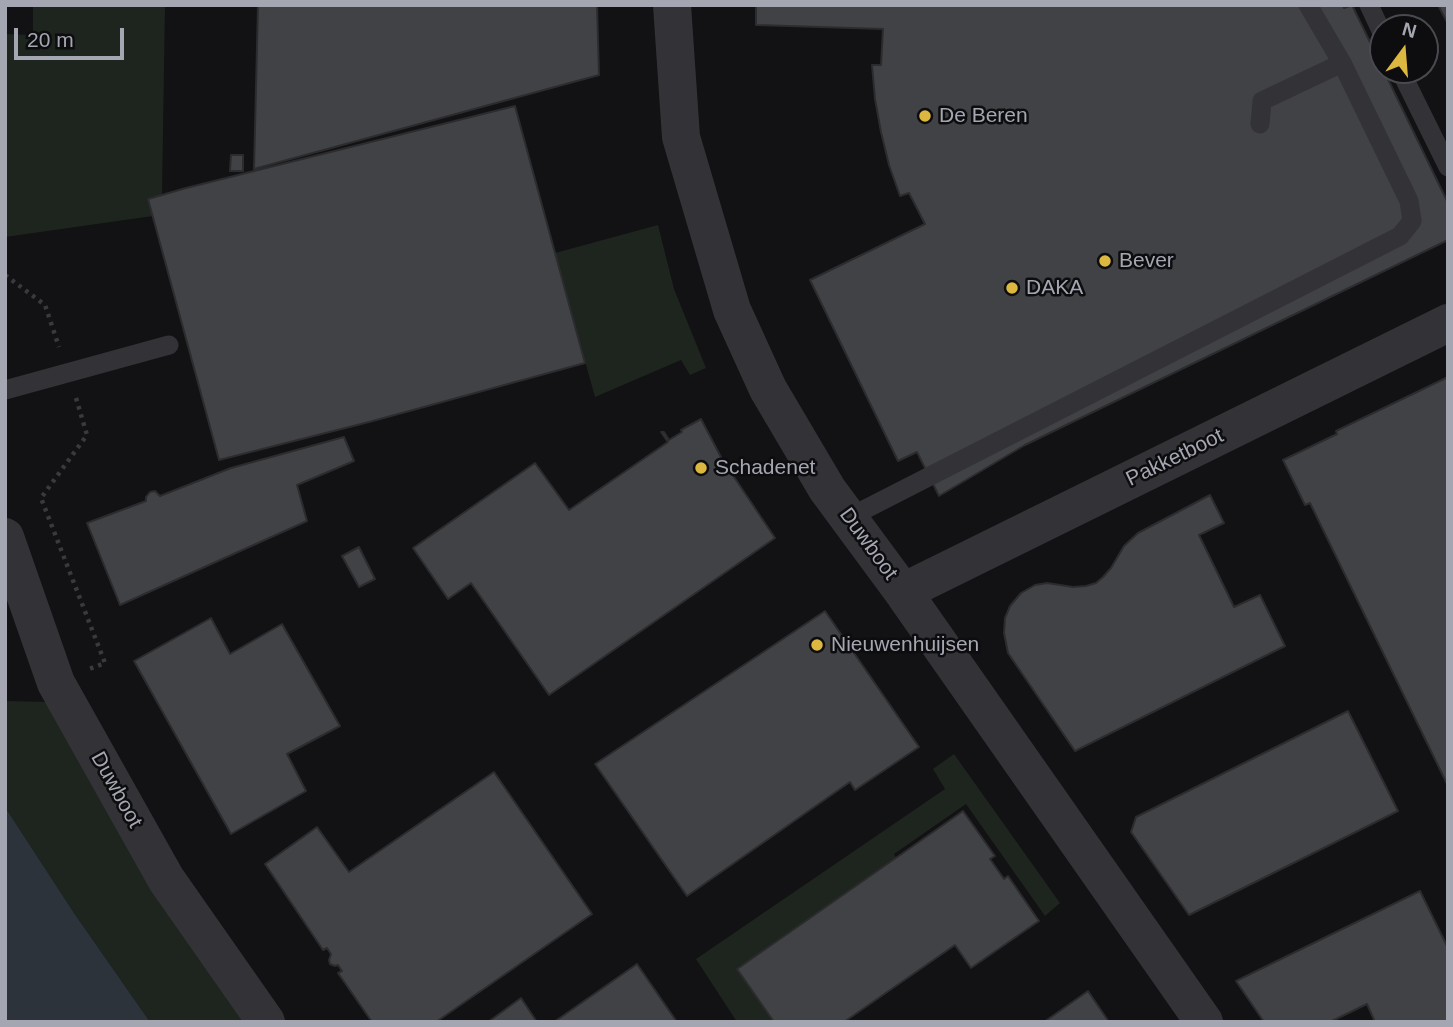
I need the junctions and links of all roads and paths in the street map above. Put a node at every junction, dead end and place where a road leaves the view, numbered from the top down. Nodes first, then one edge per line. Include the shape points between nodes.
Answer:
1 (672, 5) edge
2 (1308, 5) edge
3 (1342, 63) junction
4 (1407, 84) edge
5 (1260, 124) dead end
6 (1448, 167) edge
7 (5, 275) edge
8 (1448, 323) edge
9 (169, 345) dead end
10 (68, 373) junction
11 (5, 390) edge
12 (848, 518) junction
13 (5, 537) edge
14 (903, 592) junction
15 (56, 683) junction
16 (266, 1022) edge
17 (1204, 1022) edge

1 - 12 street, Duwboot via 681,137 732,310 768,389
2 - 3 lane
3 - 5 lane via 1262,101
3 - 12 lane via 1409,201 1412,221 1400,236
4 - 6 lane
7 - 10 path via 45,305
8 - 14 street, Pakketboot
9 - 10 lane
10 - 11 lane
10 - 15 path via 87,435 41,498 105,663
12 - 14 street, Duwboot
13 - 15 street, Duwboot
14 - 17 street, Duwboot
15 - 16 street, Duwboot via 166,879

